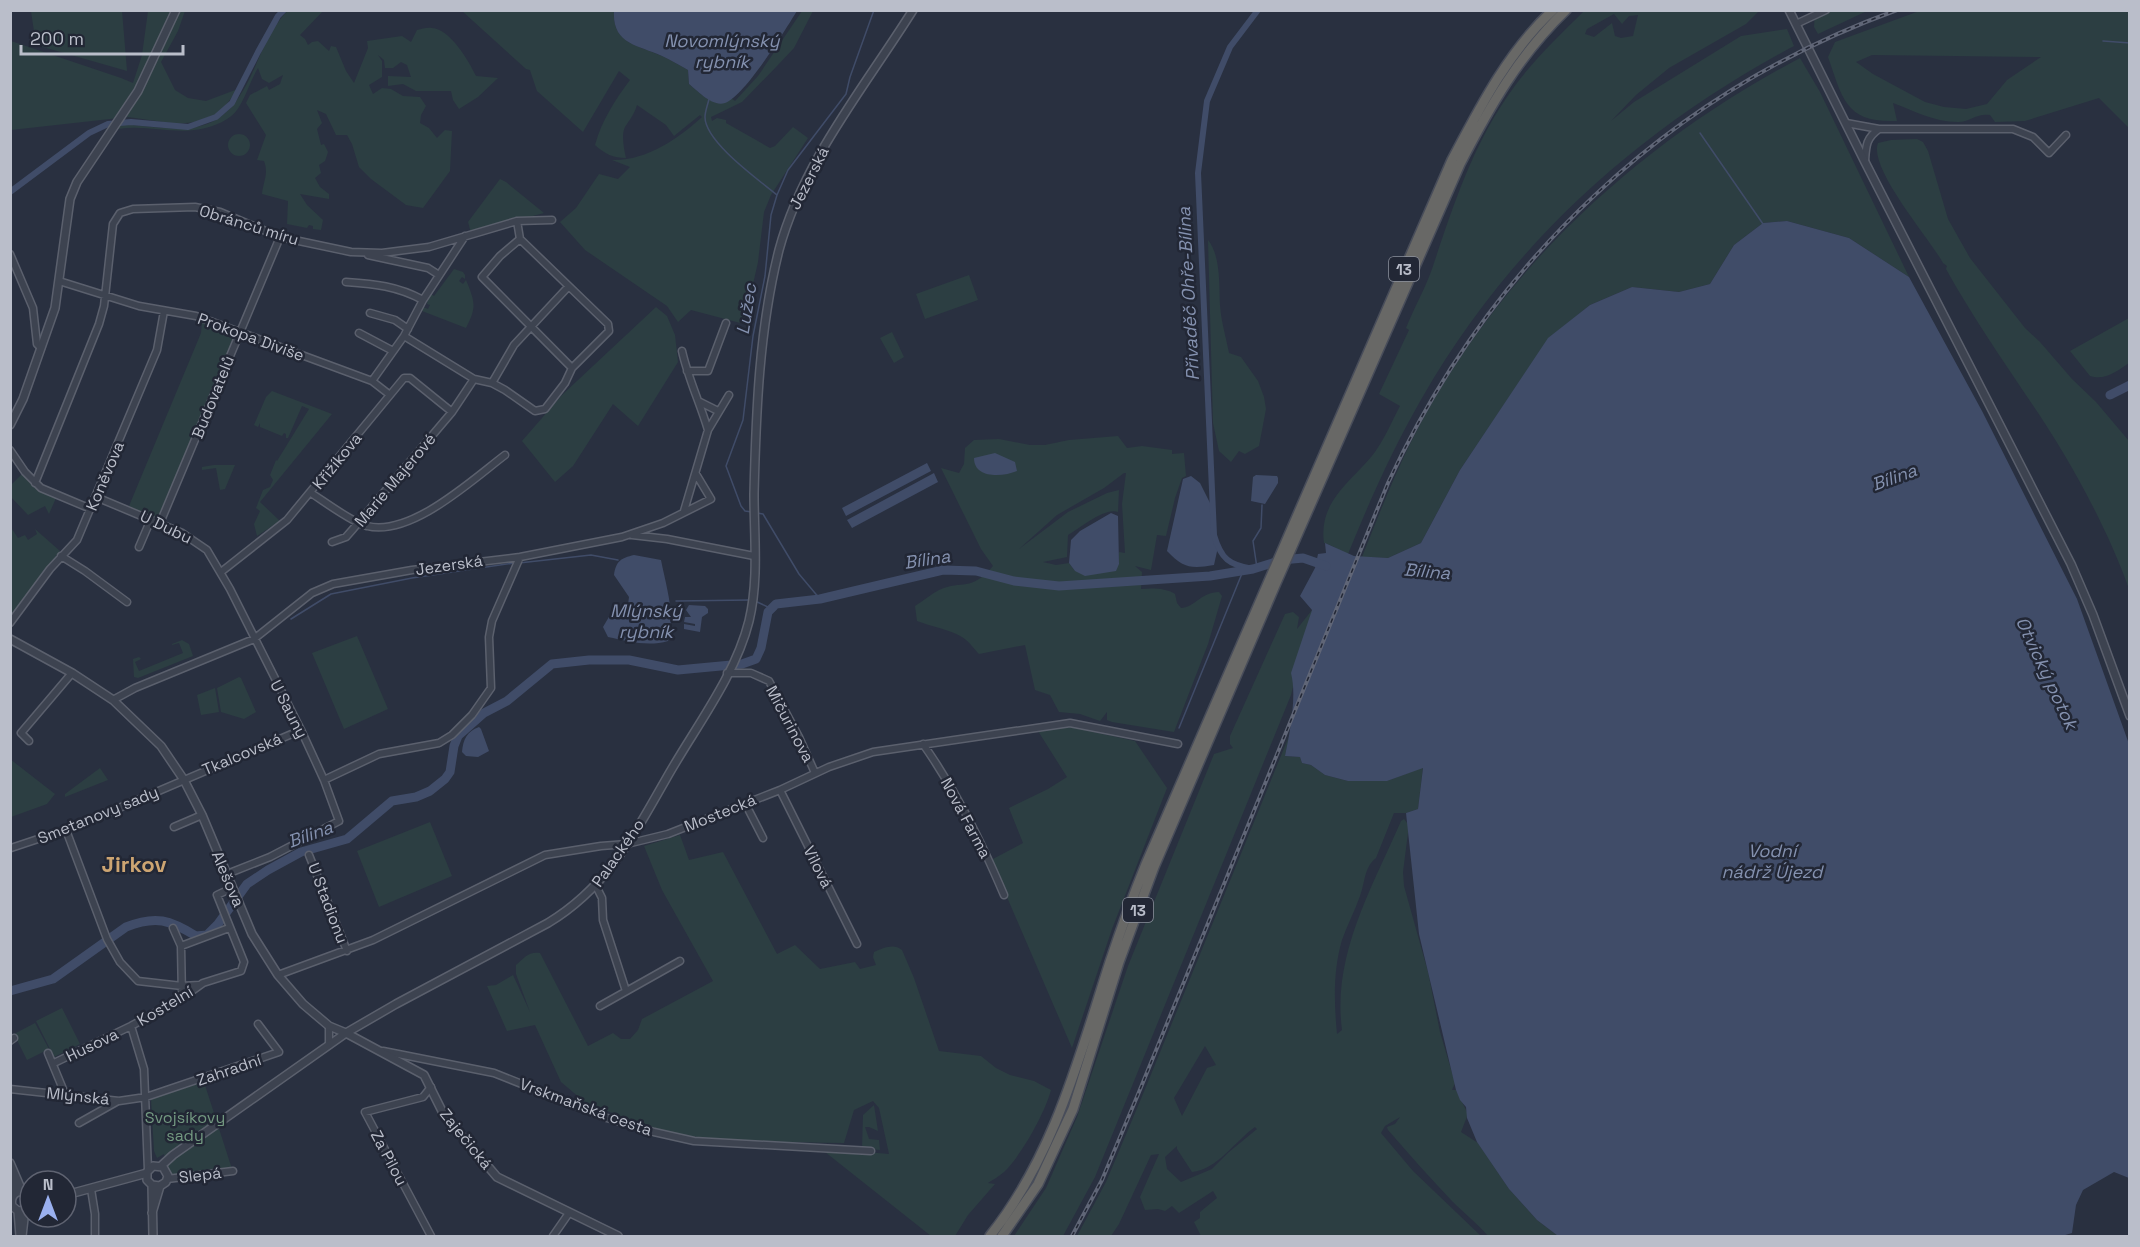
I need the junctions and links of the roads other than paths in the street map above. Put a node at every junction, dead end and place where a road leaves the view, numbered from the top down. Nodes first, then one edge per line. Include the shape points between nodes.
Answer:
1 (176, 10) edge
2 (913, 10) edge
3 (1553, 10) edge
4 (1566, 10) edge
5 (1790, 10) edge
6 (1826, 10) edge
7 (1796, 24) junction
8 (1846, 123) junction
9 (1879, 129) junction
10 (2066, 135) dead end
11 (1864, 162) junction
12 (552, 220) dead end
13 (517, 221) junction
14 (465, 236) junction
15 (279, 237) junction
16 (520, 239) junction
17 (362, 253) junction
18 (10, 254) edge
19 (439, 275) junction
20 (59, 281) junction
21 (346, 282) dead end
22 (568, 287) junction
23 (105, 295) junction
24 (423, 300) junction
25 (164, 311) junction
26 (370, 313) dead end
27 (726, 323) dead end
28 (531, 327) junction
29 (408, 328) junction
30 (239, 333) junction
31 (359, 333) dead end
32 (404, 336) junction
33 (41, 348) junction
34 (393, 351) junction
35 (682, 351) dead end
36 (572, 368) junction
37 (761, 368) joint
38 (687, 371) junction
39 (474, 379) junction
40 (372, 381) junction
41 (492, 383) junction
42 (390, 395) junction
43 (729, 395) dead end
44 (699, 401) junction
45 (718, 411) junction
46 (452, 412) junction
47 (10, 425) edge
48 (708, 430) junction
49 (10, 450) edge
50 (505, 455) dead end
51 (696, 474) junction
52 (35, 483) junction
53 (311, 493) junction
54 (96, 497) junction
55 (92, 509) junction
56 (684, 511) junction
57 (151, 519) junction
58 (358, 522) junction
59 (663, 522) junction
60 (160, 523) junction
61 (628, 535) junction
62 (660, 538) junction
63 (332, 542) dead end
64 (139, 547) dead end
65 (61, 556) junction
66 (754, 556) junction
67 (520, 557) junction
68 (221, 572) junction
69 (127, 602) dead end
70 (10, 623) edge
71 (10, 639) edge
72 (254, 639) junction
73 (72, 673) junction
74 (727, 673) junction
75 (113, 699) junction
76 (2130, 716) edge
77 (300, 730) junction
78 (29, 741) dead end
79 (923, 744) junction
80 (1178, 744) dead end
81 (815, 773) junction
82 (184, 780) junction
83 (324, 780) junction
84 (780, 790) junction
85 (746, 803) junction
86 (202, 815) junction
87 (174, 827) dead end
88 (66, 830) junction
89 (763, 838) dead end
90 (627, 844) junction
91 (11, 849) edge
92 (309, 855) dead end
93 (226, 874) junction
94 (596, 886) junction
95 (232, 888) junction
96 (1004, 895) dead end
97 (173, 928) dead end
98 (229, 928) junction
99 (857, 944) dead end
100 (181, 946) junction
101 (346, 951) junction
102 (680, 961) dead end
103 (278, 975) junction
104 (199, 985) junction
105 (182, 986) junction
106 (626, 991) junction
107 (182, 998) junction
108 (600, 1006) dead end
109 (258, 1024) dead end
110 (131, 1026) junction
111 (329, 1026) junction
112 (346, 1033) junction
113 (329, 1045) junction
114 (376, 1050) junction
115 (48, 1053) dead end
116 (54, 1063) junction
117 (431, 1086) junction
118 (10, 1089) edge
119 (65, 1094) junction
120 (146, 1096) junction
121 (119, 1101) junction
122 (79, 1123) dead end
123 (191, 1144) junction
124 (871, 1151) dead end
125 (147, 1152) junction
126 (10, 1163) edge
127 (158, 1166) junction
128 (10, 1171) edge
129 (233, 1171) dead end
130 (148, 1172) junction
131 (167, 1175) junction
132 (111, 1183) junction
133 (150, 1184) junction
134 (160, 1186) junction
135 (18, 1189) edge
136 (91, 1189) junction
137 (18, 1190) edge
138 (78, 1192) edge
139 (18, 1193) edge
140 (18, 1203) edge
141 (152, 1213) junction
142 (569, 1213) junction
143 (95, 1236) edge
144 (153, 1236) edge
145 (431, 1236) edge
146 (553, 1236) edge
147 (618, 1236) edge
148 (990, 1236) edge
149 (1002, 1236) edge

1 - 20 street via 138,91 70,199
2 - 37 street, Jezerská via 825,146 796,200 779,253
3 - 148 highway, 13 via 1501,73 1452,160 1131,901 1060,1114 1024,1187
4 - 149 highway, 13 via 1508,78 1460,164 1154,867 1073,1108 1038,1184
5 - 7 street
6 - 7 street
7 - 8 street
8 - 9 street
8 - 11 street
9 - 10 street via 2013,129 2033,137 2049,153
9 - 11 street via 1866,142
11 - 76 street via 2071,564
12 - 13 street, Obránců míru
13 - 14 street, Obránců míru
13 - 16 street
14 - 17 street, Obránců míru via 429,247
14 - 19 street
15 - 17 street, Obránců míru
15 - 23 street, Obránců míru via 208,209 126,210 113,224
15 - 30 street, Budovatelů
16 - 22 street
16 - 28 street via 482,277
17 - 19 street via 428,268
18 - 33 street via 33,308 37,344
19 - 24 street
20 - 23 street, Prokopa Diviše
20 - 33 street via 55,308
21 - 24 street via 404,290
22 - 28 street
22 - 36 street via 609,327
23 - 25 street, Prokopa Diviše
23 - 52 street, Obránců míru via 92,347
24 - 29 street
25 - 30 street, Prokopa Diviše via 196,316
25 - 54 street, Koněvova via 157,350
26 - 29 street
27 - 38 street via 708,372
28 - 36 street
28 - 41 street via 514,345
29 - 32 street
30 - 40 street, Prokopa Diviše
30 - 60 street, Budovatelů
31 - 34 street
32 - 34 street
32 - 39 street
33 - 47 street
34 - 40 street
35 - 38 street
36 - 41 street via 565,384 543,410 535,411
37 - 66 street, Palackého via 755,441
38 - 44 street
39 - 41 street
39 - 46 street, Marie Majerové
40 - 42 street
42 - 46 street, Křižíkova via 407,377
42 - 53 street, Křižíkova
43 - 45 street
44 - 45 street
44 - 48 street
45 - 48 street
46 - 58 street, Marie Majerové
48 - 51 street
49 - 52 street
50 - 58 street via 438,506 414,519 376,528
51 - 56 street
51 - 56 street, Jezerská via 711,499
52 - 55 street
53 - 58 street
53 - 68 street, Křižíkova via 287,520
54 - 55 street, Koněvova
54 - 57 street, U Dubu
55 - 65 street, Koněvova via 77,540
56 - 59 street, Jezerská
57 - 60 street, U Dubu
57 - 64 street
58 - 63 street, Marie Majerové via 346,537
59 - 61 street, Jezerská
59 - 62 street
60 - 68 street, U Dubu via 199,543
61 - 62 street
61 - 67 street, Jezerská
62 - 66 street
65 - 69 street
65 - 70 street, Koněvova
66 - 74 street, Palackého via 752,601 745,635
67 - 72 street, Jezerská via 333,584 312,593
67 - 83 street via 492,621 490,688 472,715 439,743 379,754
68 - 72 street, U Dubu
71 - 73 street, Alešova
72 - 75 street, Jezerská
72 - 77 street, U Sauny
73 - 75 street, Alešova
73 - 78 street via 21,733
74 - 81 street, Mičurinova via 751,673 769,681
74 - 90 street, Palackého
75 - 82 street, Alešova via 161,746
77 - 82 street, Tkalcovská
77 - 83 street, U Sauny
79 - 80 street, Mostecká via 1070,723
79 - 81 street, Mostecká via 873,752
79 - 96 street, Nová Farma via 977,832
81 - 84 street, Mostecká
82 - 86 street, Alešova
82 - 88 street, Smetanovy sady
83 - 93 street, U Sauny via 339,821
84 - 85 street, Mostecká
84 - 99 street, Vilová
85 - 89 street
85 - 90 street, Mostecká via 668,834
86 - 87 street
86 - 93 street, Alešova
88 - 91 street, Smetanovy sady
88 - 105 street, Kostelní via 108,941 120,962 138,981
90 - 94 street, Palackého
90 - 101 street, Mostecká via 545,855
92 - 101 street, U Stadionu
93 - 95 street, Alešova
94 - 106 street
94 - 112 street, Palackého via 548,923
95 - 98 street via 217,895
95 - 103 street, Alešova via 252,934
97 - 100 street
98 - 100 street
98 - 104 street, Kostelní via 244,962 241,970
100 - 105 street
101 - 103 street, Mostecká
102 - 106 street
103 - 111 street, Zaječická
104 - 105 street, Kostelní
104 - 107 street, Kostelní
105 - 107 street
106 - 108 street
107 - 110 street, Kostelní
109 - 120 street, Zahradní via 279,1052
110 - 116 street, Husova
110 - 120 street via 144,1069
111 - 112 street, Zaječická
111 - 113 street
112 - 113 street, Palackého
112 - 114 street, Zaječická
113 - 123 street, Palackého
114 - 117 street, Zaječická via 416,1069
114 - 124 street, Vrskmaňská cesta via 494,1073 607,1118 694,1141
115 - 116 street
116 - 119 street
117 - 142 street, Zaječická via 444,1114 497,1177
117 - 145 street, Za Pilou via 423,1097 365,1112
118 - 119 street, Mlýnská
119 - 121 street, Mlýnská
120 - 121 street, Mlýnská
120 - 125 street
121 - 122 street
123 - 127 street, Palackého
123 - 131 street, Palackého via 173,1161
125 - 127 street
125 - 130 street
126 - 135 street
127 - 130 street
127 - 131 street
128 - 137 street
129 - 131 street, Slepá
130 - 132 street
130 - 133 street
131 - 134 street
132 - 133 street via 135,1180
132 - 136 street
133 - 134 street
133 - 141 street
134 - 141 street
136 - 138 street
136 - 143 street
139 - 140 street via 12,1197
141 - 144 street
142 - 146 street
142 - 147 street, Zaječická

